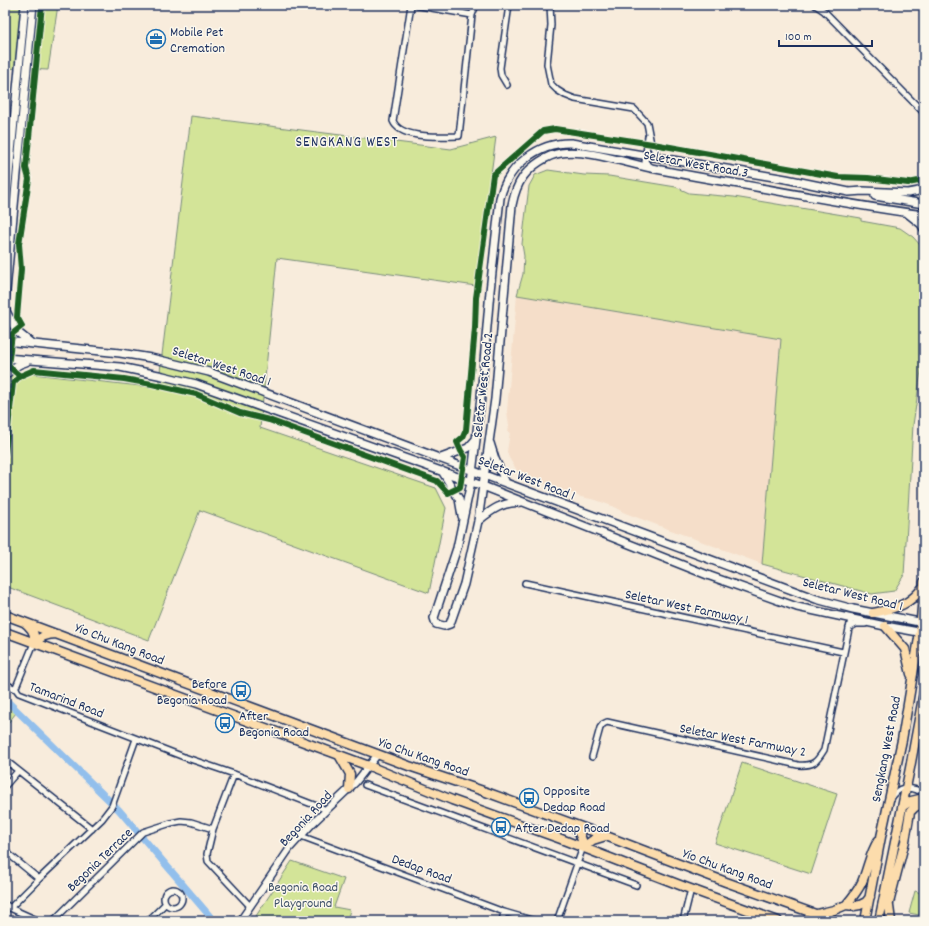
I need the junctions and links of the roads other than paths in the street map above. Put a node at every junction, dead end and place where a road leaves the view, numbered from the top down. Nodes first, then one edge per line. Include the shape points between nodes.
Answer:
1 (25, 5) edge
2 (33, 5) edge
3 (411, 5) edge
4 (414, 5) edge
5 (476, 5) edge
6 (509, 5) edge
7 (550, 5) edge
8 (815, 5) edge
9 (472, 15) junction
10 (508, 85) dead end
11 (924, 113) edge
12 (648, 133) junction
13 (645, 156) junction
14 (659, 158) junction
15 (654, 169) junction
16 (924, 190) edge
17 (849, 192) junction
18 (924, 204) edge
19 (906, 213) junction
20 (924, 215) edge
21 (5, 216) edge
22 (924, 229) edge
23 (495, 248) joint
24 (508, 251) joint
25 (5, 301) edge
26 (5, 309) edge
27 (5, 341) edge
28 (32, 344) junction
29 (5, 358) edge
30 (30, 360) junction
31 (5, 376) edge
32 (476, 438) junction
33 (489, 441) junction
34 (442, 458) junction
35 (472, 470) junction
36 (442, 471) junction
37 (484, 474) junction
38 (470, 482) junction
39 (506, 483) junction
40 (483, 486) junction
41 (524, 502) junction
42 (463, 520) junction
43 (478, 521) junction
44 (924, 582) edge
45 (525, 583) dead end
46 (924, 586) edge
47 (873, 613) junction
48 (5, 614) edge
49 (851, 619) junction
50 (20, 620) junction
51 (922, 622) edge
52 (871, 623) junction
53 (886, 626) junction
54 (849, 628) junction
55 (5, 632) edge
56 (922, 632) edge
57 (58, 634) junction
58 (34, 643) junction
59 (843, 652) junction
60 (912, 678) junction
61 (5, 684) edge
62 (16, 690) junction
63 (924, 692) edge
64 (136, 739) junction
65 (378, 754) junction
66 (338, 755) junction
67 (592, 757) dead end
68 (5, 760) edge
69 (369, 766) junction
70 (18, 771) junction
71 (234, 774) junction
72 (365, 785) dead end
73 (5, 786) edge
74 (906, 787) junction
75 (349, 789) junction
76 (924, 792) edge
77 (924, 798) edge
78 (924, 803) edge
79 (888, 805) junction
80 (902, 807) junction
81 (328, 810) junction
82 (572, 824) junction
83 (92, 829) junction
84 (213, 829) junction
85 (301, 836) junction
86 (606, 836) junction
87 (881, 837) junction
88 (583, 848) junction
89 (5, 851) edge
90 (578, 863) junction
91 (39, 879) junction
92 (636, 885) dead end
93 (885, 886) junction
94 (691, 889) junction
95 (870, 897) junction
96 (889, 903) junction
97 (5, 904) edge
98 (165, 904) dead end
99 (846, 905) junction
100 (250, 906) junction
101 (10, 908) junction
102 (504, 912) junction
103 (817, 914) junction
104 (39, 921) edge
105 (53, 921) edge
106 (148, 921) edge
107 (240, 921) edge
108 (502, 921) edge
109 (535, 921) edge
110 (557, 921) edge
111 (682, 921) edge
112 (778, 921) edge
113 (834, 921) edge
114 (866, 921) edge
115 (879, 921) edge
116 (891, 921) edge

1 - 21 main road
2 - 25 main road
3 - 9 street via 393,121 395,126 405,133 459,136
4 - 9 street
5 - 9 street
6 - 10 street via 500,68 501,75
7 - 12 street via 547,64 551,84 575,99 634,109 647,123
8 - 11 street via 824,11
12 - 13 street
12 - 14 street
13 - 14 main road, Seletar West Road 3
13 - 15 street via 645,162
13 - 23 main road, Seletar West Road 3 via 566,143 532,155 510,174 502,191
14 - 17 main road, Seletar West Road 3
15 - 19 main road, Seletar West Road 3
15 - 24 main road, Seletar West Road 3 via 575,152 560,153 544,159 523,176 518,186 512,204
16 - 17 main road, Seletar West Road 3 via 908,194
17 - 18 main road, Seletar West Road 3
19 - 20 main road, Seletar West Road 3
19 - 22 main road
23 - 32 main road, Seletar West Road 2
24 - 33 main road, Seletar West Road 2
26 - 28 main road via 16,331
27 - 28 main road, Seletar West Road 1
28 - 34 main road, Seletar West Road 1 via 152,358 209,372
29 - 30 main road, Seletar West Road 1
30 - 31 main road via 11,369
30 - 36 main road, Seletar West Road 1 via 120,368 196,384
32 - 34 main road via 468,448
32 - 35 main road, Seletar West Road 2
33 - 37 main road, Seletar West Road 2
33 - 39 main road
34 - 35 main road, Seletar West Road 1
35 - 37 main road, Seletar West Road 1
35 - 38 main road, Seletar West Road 2
36 - 38 main road, Seletar West Road 1
36 - 42 main road via 459,499
37 - 39 main road, Seletar West Road 1
37 - 40 main road, Seletar West Road 2
38 - 40 main road, Seletar West Road 1
38 - 42 main road, Seletar West Road 2
39 - 47 main road, Seletar West Road 1 via 816,600
40 - 41 main road, Seletar West Road 1
40 - 43 main road, Seletar West Road 2
41 - 43 main road via 508,503
41 - 49 main road, Seletar West Road 1 via 796,607
42 - 43 main road, Seletar West Road 2 via 457,548 434,618 436,624 444,626 450,624 464,584
44 - 46 main road, Sengkang West Road
45 - 59 street, Seletar West Farmway 1
46 - 47 main road via 917,596 905,604
46 - 51 main road, Sengkang West Road
47 - 51 main road, Seletar West Road 1
48 - 50 main road, Yio Chu Kang Road
49 - 52 main road, Seletar West Road 1
49 - 54 street, Seletar West Farmway 2
50 - 57 main road, Yio Chu Kang Road
50 - 58 main road via 30,627
51 - 56 main road, Sengkang West Road
52 - 53 main road, Seletar West Road 1
52 - 54 street via 856,624
53 - 56 main road, Seletar West Road 1
53 - 60 main road via 905,649
54 - 59 street, Seletar West Farmway 2
55 - 58 main road, Yio Chu Kang Road
56 - 60 main road, Sengkang West Road
57 - 58 main road via 50,634
57 - 65 main road, Yio Chu Kang Road
58 - 62 street, Tamarind Road
58 - 66 main road, Yio Chu Kang Road
59 - 67 street, Seletar West Farmway 2 via 824,750 813,764 798,765 607,722 600,728
60 - 79 main road, Sengkang West Road
61 - 62 street
62 - 64 street, Tamarind Road
63 - 74 main road, Sengkang West Road
64 - 71 street, Tamarind Road
64 - 83 street via 112,806
65 - 69 street, Begonia Road
65 - 82 main road, Yio Chu Kang Road
66 - 69 main road, Yio Chu Kang Road
66 - 75 main road via 350,774
68 - 70 street
69 - 75 street, Begonia Road
69 - 88 main road, Yio Chu Kang Road via 452,800
70 - 73 street
70 - 83 street
71 - 81 street, Tamarind Road
71 - 84 street
72 - 90 street
74 - 76 street
74 - 79 street via 896,792
74 - 80 main road, Sengkang West Road
75 - 81 street, Begonia Road
77 - 80 main road via 911,801
78 - 96 main road via 910,812
79 - 87 main road, Sengkang West Road
80 - 93 main road, Sengkang West Road
81 - 85 street, Begonia Road
82 - 86 main road, Yio Chu Kang Road
82 - 88 main road via 581,835
83 - 91 street
84 - 100 street via 207,854 208,861
84 - 105 street, Begonia Terrace via 181,821 143,832
85 - 100 street, Begonia Road
85 - 102 street, Dedap Road
86 - 88 main road via 594,840
86 - 103 main road, Yio Chu Kang Road
87 - 95 main road, Sengkang West Road
87 - 99 main road via 874,848 863,881
88 - 90 street
88 - 94 main road, Yio Chu Kang Road
89 - 91 street
90 - 92 street
90 - 110 street
91 - 101 street
93 - 96 main road
93 - 115 main road, Sengkang West Road
94 - 111 street
94 - 112 main road, Yio Chu Kang Road
95 - 99 main road via 860,905
95 - 114 main road, Sengkang West Road
96 - 116 main road
97 - 101 street
98 - 106 street
99 - 103 main road
100 - 107 street, Begonia Road
101 - 104 street
102 - 108 street
102 - 109 street, Dedap Road
103 - 113 main road, Yio Chu Kang Road

